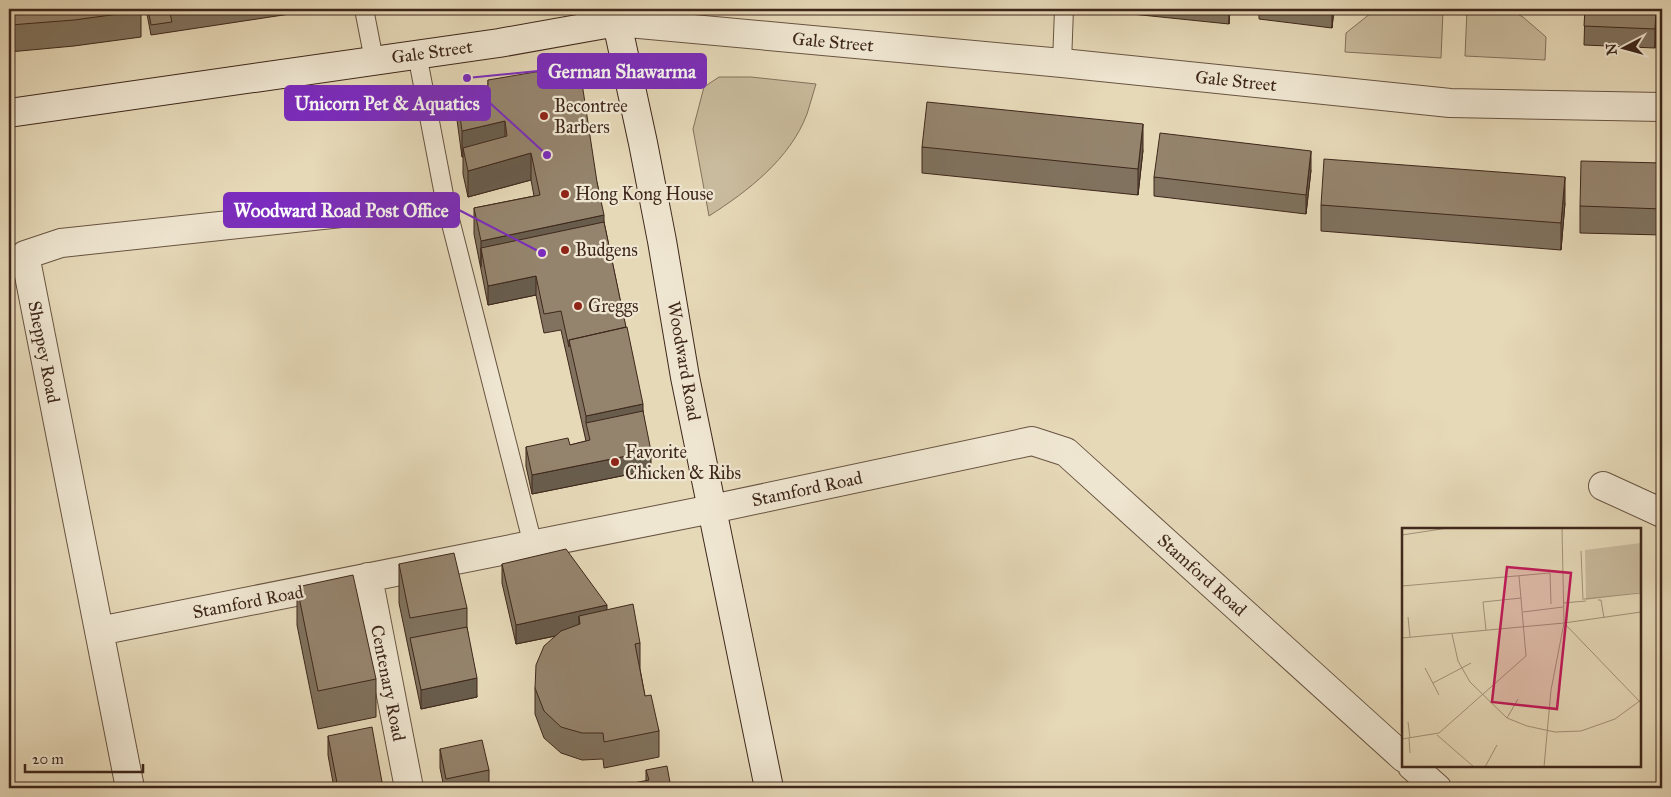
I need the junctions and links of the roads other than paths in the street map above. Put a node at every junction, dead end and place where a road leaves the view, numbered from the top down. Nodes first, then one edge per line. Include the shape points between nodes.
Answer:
1 (364, 9) edge
2 (1064, 9) edge
3 (620, 13) edge
4 (417, 54) junction
5 (374, 60) junction
6 (1062, 63) junction
7 (1662, 107) edge
8 (9, 113) edge
9 (397, 207) dead end
10 (1603, 486) dead end
11 (712, 510) junction
12 (1662, 513) edge
13 (533, 545) junction
14 (368, 578) junction
15 (99, 631) junction
16 (1402, 756) edge
17 (1413, 767) edge
18 (130, 788) edge
19 (409, 788) edge
20 (769, 788) edge
21 (1437, 788) edge

1 - 5 lane
2 - 6 lane
3 - 4 street, Gale Street via 499,43
3 - 6 street, Gale Street
3 - 11 street, Woodward Road
4 - 5 street, Gale Street
4 - 13 lane via 445,200
5 - 8 street, Gale Street
6 - 7 street, Gale Street via 1450,103
9 - 15 street, Sheppey Road via 60,243 25,255
10 - 12 street
11 - 13 street, Stamford Road
11 - 16 street, Stamford Road via 1032,441 1066,452
11 - 20 street, Woodward Road
13 - 14 street, Stamford Road
14 - 15 street, Stamford Road
14 - 19 street, Centenary Road
15 - 18 street, Sheppey Road
17 - 21 street

